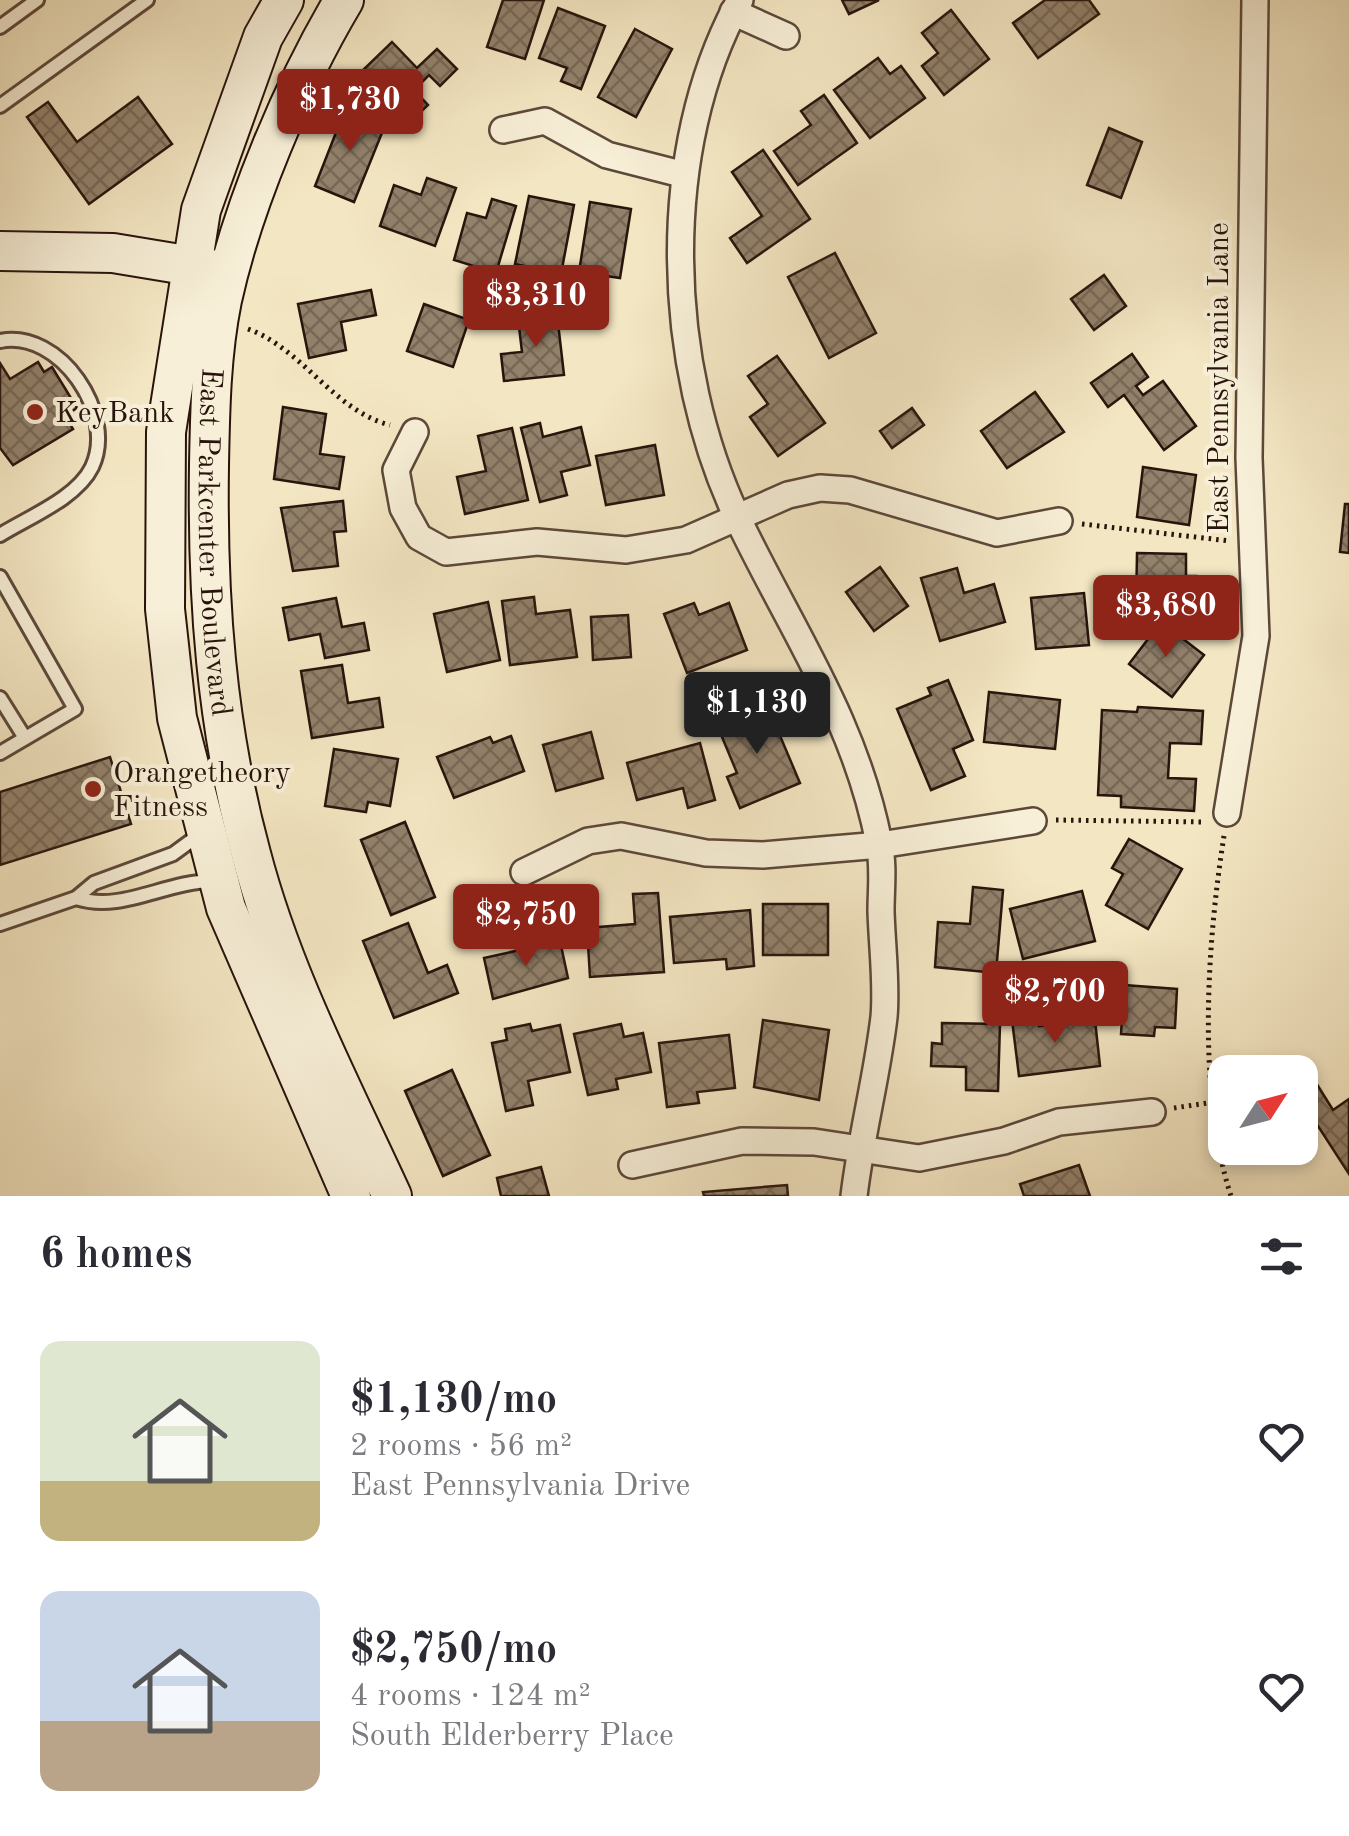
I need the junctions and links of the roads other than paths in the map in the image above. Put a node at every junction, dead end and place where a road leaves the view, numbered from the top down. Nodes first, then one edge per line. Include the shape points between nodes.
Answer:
1 (36, 0) edge
2 (147, 0) edge
3 (284, 0) edge
4 (344, 0) edge
5 (1255, 0) edge
6 (737, 6) edge
7 (0, 27) edge
8 (786, 36) dead end
9 (0, 106) edge
10 (503, 130) dead end
11 (685, 176) junction
12 (1, 252) edge
13 (191, 266) junction
14 (230, 273) junction
15 (0, 341) edge
16 (415, 432) road end
17 (737, 518) junction
18 (1059, 521) road end
19 (0, 535) edge
20 (0, 578) edge
21 (0, 698) edge
22 (25, 738) junction
23 (0, 754) edge
24 (1227, 818) road end
25 (1033, 821) road end
26 (205, 830) junction
27 (880, 845) junction
28 (524, 872) dead end
29 (219, 881) junction
30 (76, 898) junction
31 (0, 924) edge
32 (1152, 1112) road end
33 (859, 1152) junction
34 (632, 1165) dead end
35 (351, 1196) edge
36 (392, 1196) edge
37 (854, 1196) edge

1 - 7 lane
2 - 9 lane
3 - 13 main road, East Parkcenter Boulevard via 263,37 202,210
4 - 14 main road, East Parkcenter Boulevard via 311,55
5 - 24 street, East Pennsylvania Lane via 1248,259 1256,636
6 - 8 street
6 - 11 street via 706,89
10 - 11 street via 545,120 607,155
11 - 17 street via 682,322 689,378
12 - 13 main road via 113,253
13 - 14 main road
13 - 26 main road, East Parkcenter Boulevard via 166,432 165,609 177,718
14 - 36 main road, East Parkcenter Boulevard via 210,386 213,664 251,857 294,981
15 - 19 lane via 40,345 63,359 97,418 98,442 79,485
16 - 17 street via 396,470 404,508 418,537 446,552 537,542 626,550 686,540
17 - 18 street via 820,488 850,490 997,533
17 - 27 street via 839,710
20 - 22 lane via 75,709
21 - 22 lane
22 - 23 lane
25 - 27 street
26 - 29 main road, East Parkcenter Boulevard
26 - 30 lane via 173,854 94,882
27 - 28 street via 763,855 706,853 621,836 588,840
27 - 33 street via 884,1015
29 - 30 lane via 185,881 102,906
29 - 35 main road, East Parkcenter Boulevard via 274,1027
30 - 31 lane
32 - 33 street via 1059,1122 919,1158
33 - 34 street via 814,1142 742,1141
33 - 37 street

